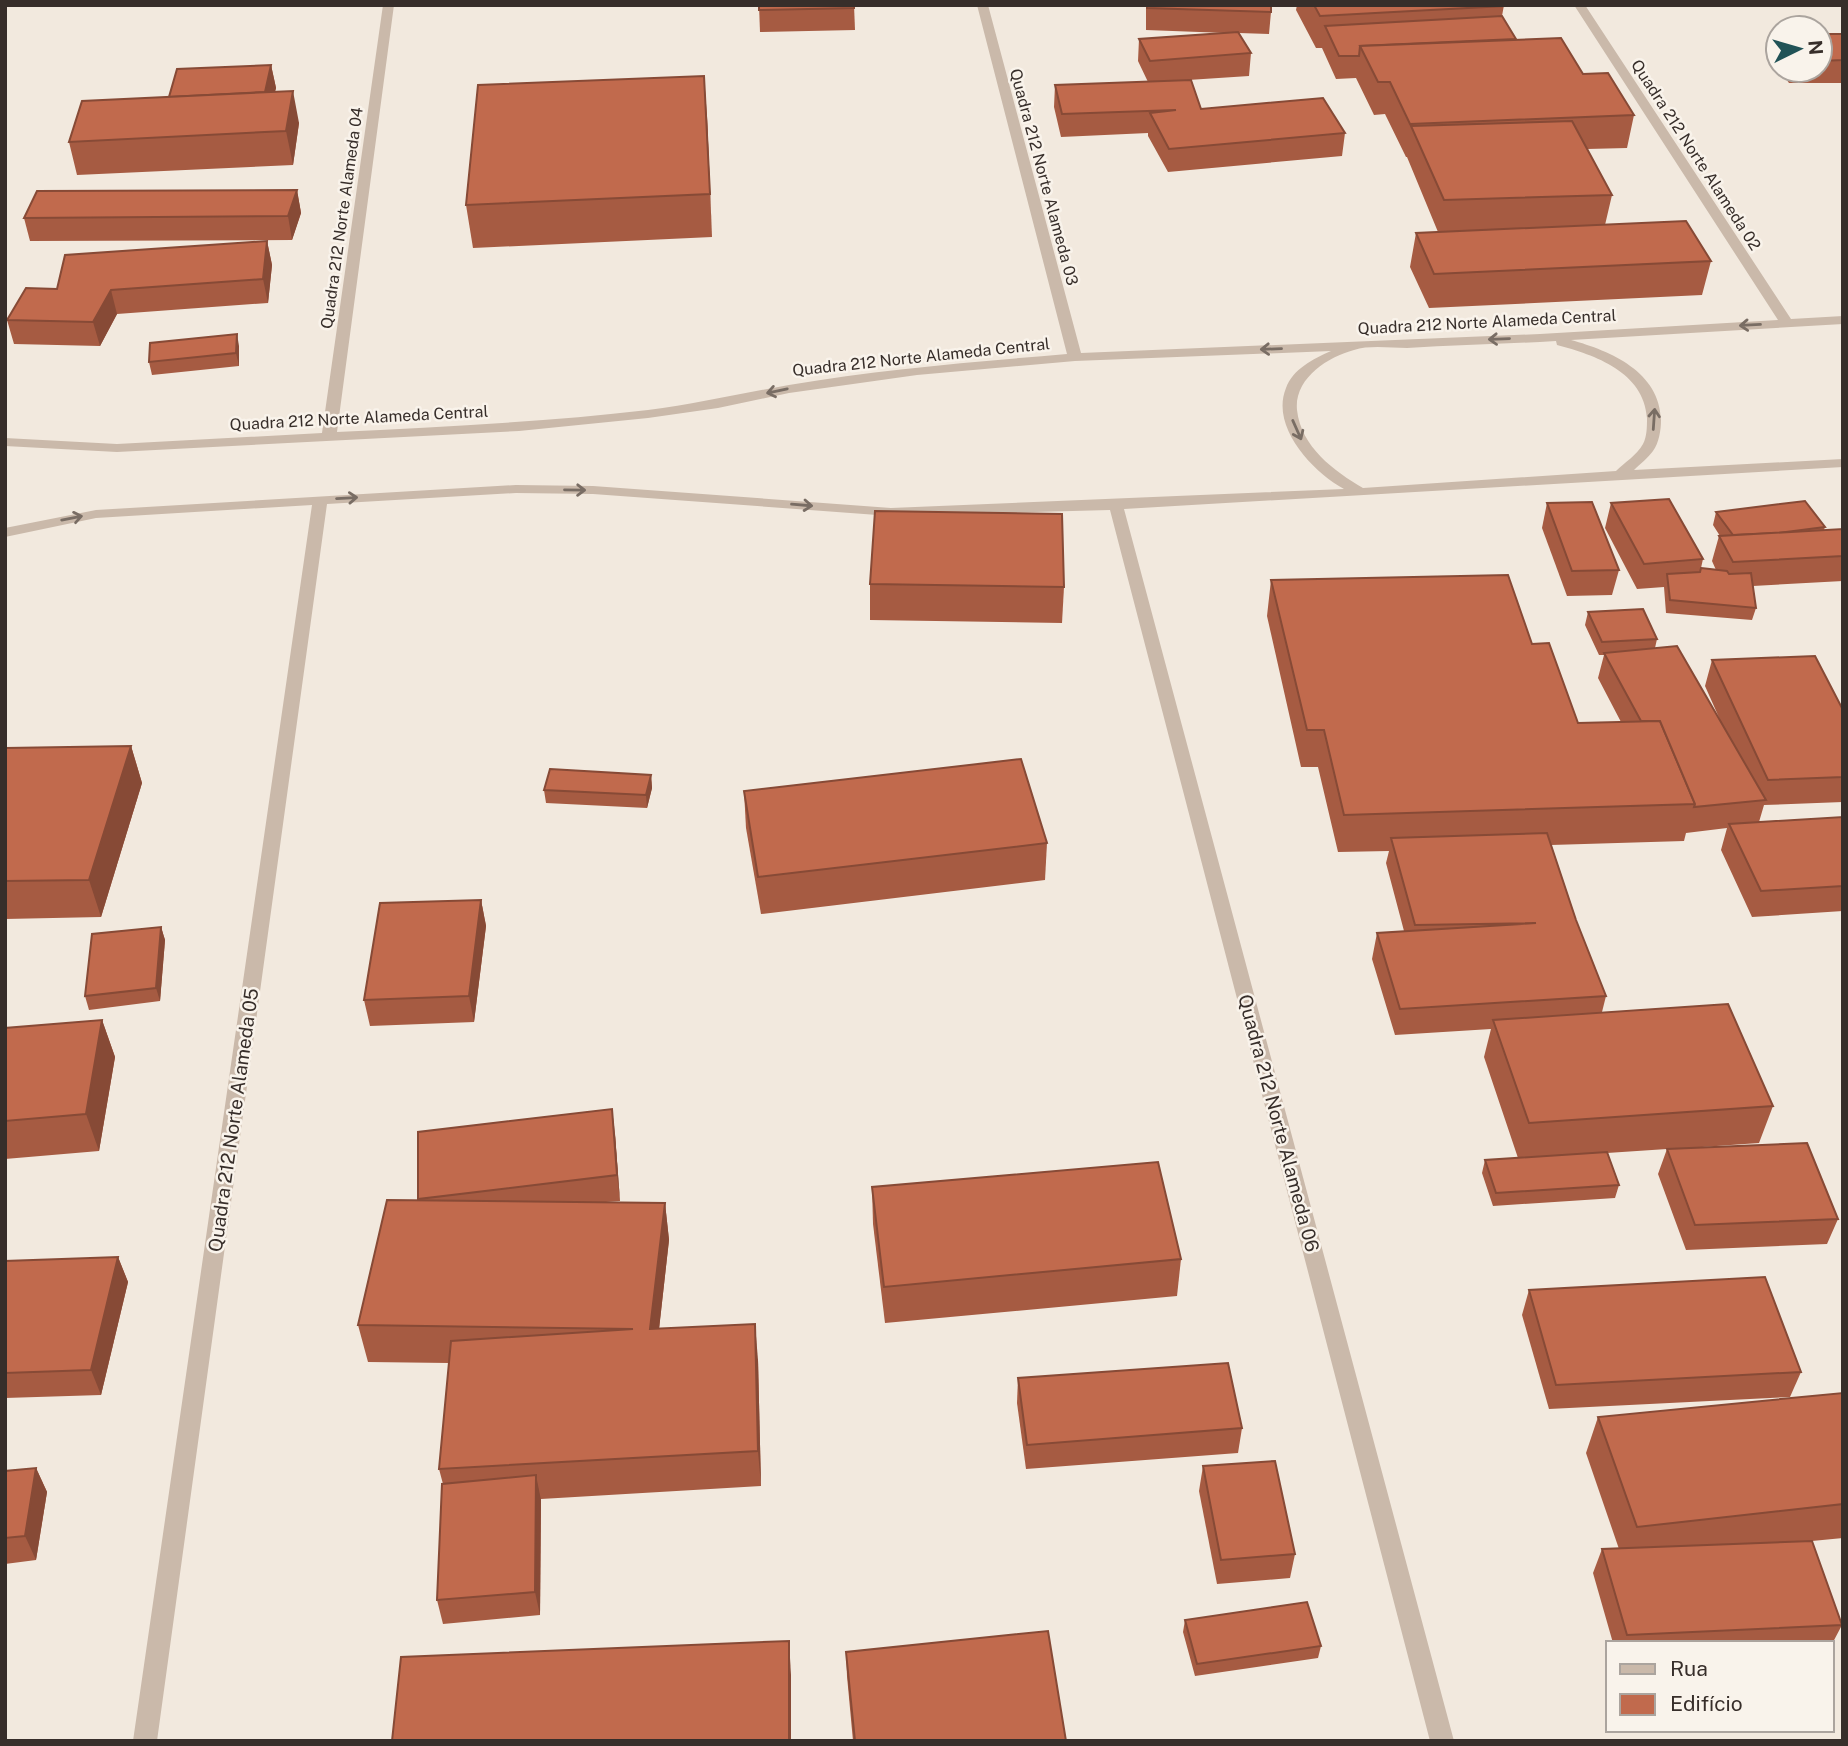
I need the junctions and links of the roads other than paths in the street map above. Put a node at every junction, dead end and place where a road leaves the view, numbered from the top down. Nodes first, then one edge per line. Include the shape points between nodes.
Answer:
1 (389, 5) edge
2 (982, 5) edge
3 (1578, 5) edge
4 (1843, 320) edge
5 (1787, 323) junction
6 (1540, 338) junction
7 (1351, 346) junction
8 (1075, 357) junction
9 (328, 437) junction
10 (5, 442) edge
11 (1843, 463) edge
12 (1620, 475) junction
13 (1360, 493) junction
14 (320, 500) junction
15 (1116, 505) junction
16 (5, 533) edge
17 (145, 1741) edge
18 (1442, 1741) edge

1 - 9 street, Quadra 212 Norte Alameda 04
2 - 8 street, Quadra 212 Norte Alameda 03
3 - 5 street, Quadra 212 Norte Alameda 02
4 - 5 street, Quadra 212 Norte Alameda Central
5 -> 6 street, Quadra 212 Norte Alameda Central
6 -> 7 street, Quadra 212 Norte Alameda Central
12 -> 6 street via 1650,446 1655,408 1647,390 1609,358 1581,346
7 -> 8 street, Quadra 212 Norte Alameda Central
7 -> 13 street via 1301,374 1290,394 1290,406 1299,437 1315,460
8 -> 9 street, Quadra 212 Norte Alameda Central via 856,379 582,422
9 - 10 street, Quadra 212 Norte Alameda Central via 117,448
11 - 12 street
12 - 13 street
13 - 15 street
14 -> 15 street via 542,490 891,512
16 -> 14 street via 96,514
14 - 17 street, Quadra 212 Norte Alameda 05
15 - 18 street, Quadra 212 Norte Alameda 06

